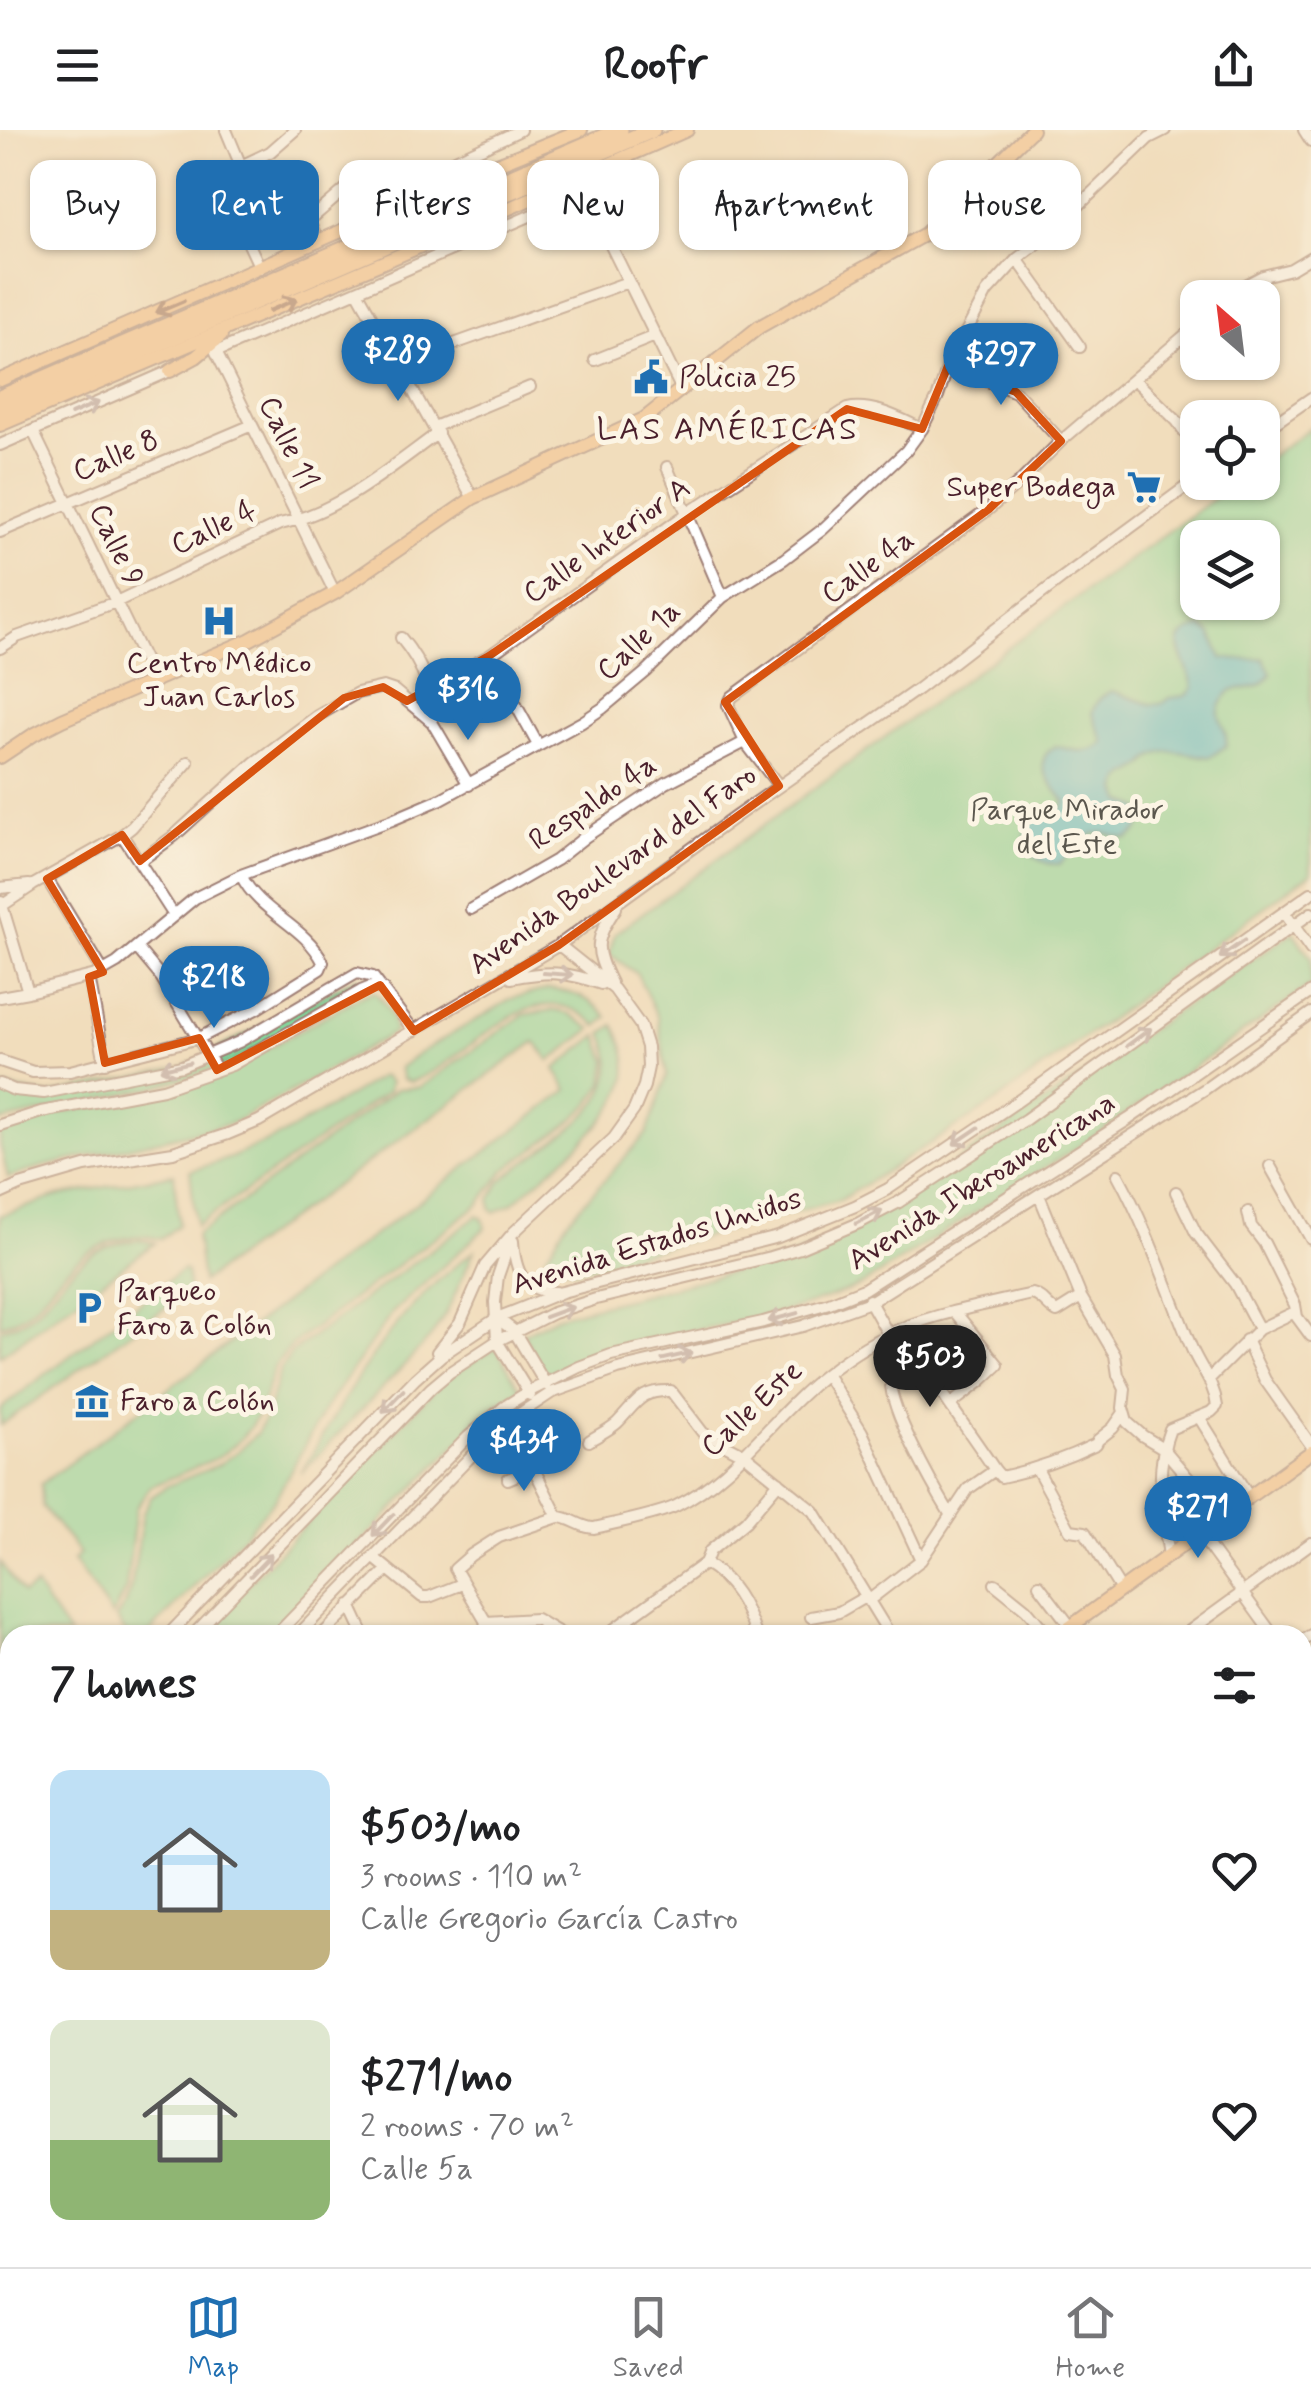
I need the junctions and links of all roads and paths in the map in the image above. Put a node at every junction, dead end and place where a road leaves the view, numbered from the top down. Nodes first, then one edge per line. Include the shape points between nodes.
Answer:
1 (226, 130) edge
2 (295, 130) edge
3 (520, 130) edge
4 (581, 130) edge
5 (620, 130) edge
6 (652, 130) edge
7 (687, 130) edge
8 (1165, 130) edge
9 (1304, 130) edge
10 (1031, 131) edge
11 (505, 133) edge
12 (1311, 141) edge
13 (238, 160) edge
14 (253, 160) edge
15 (454, 160) edge
16 (507, 160) edge
17 (551, 160) edge
18 (619, 160) edge
19 (527, 170) edge
20 (339, 195) edge
21 (527, 200) edge
22 (319, 212) edge
23 (527, 217) edge
24 (252, 250) edge
25 (300, 250) edge
26 (613, 250) edge
27 (1311, 257) edge
28 (1017, 259) junction
29 (260, 268) junction
30 (1255, 280) edge
31 (628, 282) junction
32 (357, 291) junction
33 (244, 321) junction
34 (656, 336) junction
35 (1180, 339) edge
36 (1080, 347) dead end
37 (216, 352) junction
38 (595, 360) dead end
39 (398, 364) junction
40 (948, 366) junction
41 (170, 371) joint
42 (1134, 379) junction
43 (0, 380) edge
44 (530, 387) dead end
45 (680, 388) junction
46 (0, 398) edge
47 (1311, 398) edge
48 (0, 412) edge
49 (1280, 420) edge
50 (0, 425) edge
51 (252, 425) junction
52 (1180, 426) edge
53 (922, 429) junction
54 (436, 430) junction
55 (33, 431) junction
56 (1060, 441) junction
57 (0, 445) edge
58 (667, 467) dead end
59 (1180, 491) edge
60 (472, 498) junction
61 (68, 504) junction
62 (688, 513) junction
63 (298, 520) junction
64 (0, 532) edge
65 (335, 592) junction
66 (723, 596) junction
67 (116, 602) junction
68 (401, 638) dead end
69 (0, 648) edge
70 (489, 656) junction
71 (155, 682) junction
72 (429, 688) junction
73 (432, 722) junction
74 (746, 742) junction
75 (538, 744) junction
76 (0, 757) edge
77 (188, 762) dead end
78 (469, 785) junction
79 (779, 786) junction
80 (122, 834) junction
81 (140, 861) junction
82 (241, 875) junction
83 (47, 879) junction
84 (33, 885) junction
85 (0, 888) edge
86 (1311, 892) edge
87 (620, 902) junction
88 (1298, 902) junction
89 (1, 904) edge
90 (471, 909) dead end
91 (1284, 912) junction
92 (173, 914) junction
93 (1310, 916) edge
94 (1294, 926) junction
95 (558, 945) junction
96 (136, 948) junction
97 (1311, 950) edge
98 (103, 972) junction
99 (89, 977) junction
100 (500, 980) junction
101 (383, 989) junction
102 (614, 989) junction
103 (28, 992) junction
104 (1311, 992) edge
105 (0, 997) edge
106 (1311, 1013) edge
107 (414, 1031) junction
108 (199, 1038) junction
109 (210, 1056) junction
110 (0, 1061) edge
111 (105, 1063) junction
112 (218, 1070) junction
113 (0, 1084) edge
114 (1015, 1103) junction
115 (1026, 1119) junction
116 (0, 1125) edge
117 (1270, 1166) dead end
118 (1118, 1175) dead end
119 (1176, 1192) dead end
120 (0, 1194) edge
121 (1039, 1195) junction
122 (1248, 1212) dead end
123 (513, 1234) junction
124 (1311, 1239) edge
125 (864, 1289) junction
126 (562, 1292) junction
127 (1081, 1296) junction
128 (870, 1302) junction
129 (955, 1312) junction
130 (1295, 1312) junction
131 (498, 1318) junction
132 (902, 1328) junction
133 (1259, 1329) junction
134 (514, 1331) junction
135 (888, 1334) junction
136 (1311, 1336) edge
137 (497, 1340) junction
138 (1246, 1340) junction
139 (918, 1360) junction
140 (826, 1374) junction
141 (414, 1378) junction
142 (1210, 1378) junction
143 (547, 1388) junction
144 (531, 1397) junction
145 (951, 1404) junction
146 (1123, 1414) junction
147 (1199, 1418) junction
148 (589, 1441) dead end
149 (1163, 1448) junction
150 (1311, 1448) edge
151 (526, 1453) dead end
152 (746, 1455) junction
153 (534, 1468) junction
154 (995, 1470) junction
155 (1036, 1470) junction
156 (508, 1479) dead end
157 (779, 1482) junction
158 (1249, 1497) junction
159 (950, 1514) junction
160 (558, 1517) junction
161 (1221, 1517) junction
162 (1200, 1534) junction
163 (1311, 1544) edge
164 (1169, 1555) junction
165 (373, 1557) junction
166 (921, 1560) junction
167 (705, 1563) junction
168 (387, 1570) junction
169 (462, 1584) junction
170 (995, 1584) dead end
171 (1039, 1585) dead end
172 (1121, 1590) junction
173 (1243, 1593) junction
174 (867, 1599) junction
175 (350, 1605) junction
176 (811, 1618) dead end
177 (486, 1622) junction
178 (178, 1625) edge
179 (203, 1625) edge
180 (286, 1625) edge
181 (308, 1625) edge
182 (331, 1625) edge
183 (359, 1625) edge
184 (485, 1625) edge
185 (546, 1625) edge
186 (620, 1625) edge
187 (753, 1625) edge
188 (884, 1625) edge
189 (1040, 1625) edge
190 (1062, 1625) edge
191 (1073, 1625) edge
192 (1198, 1625) edge
193 (1266, 1625) edge

1 - 13 street
2 - 14 street
3 - 11 street
4 - 16 main road
5 - 17 highway
6 - 48 highway
7 - 18 main road
8 - 28 street, Calle 1a
9 - 12 street
10 - 45 main road via 926,234 759,327
11 - 15 street
19 - 46 highway
20 - 22 street
33 -> 21 main road
23 - 32 street
24 - 29 street
25 - 29 main road
26 - 31 street
27 - 30 street
28 - 36 street
28 - 40 street, Calle 1a via 988,292
29 -> 43 main road
31 - 34 street
31 - 39 street
32 - 37 street
32 - 39 street
33 - 37 street
33 - 41 main road
33 - 50 main road
34 - 38 street
34 - 45 street
35 - 42 street, Calle 4a
37 - 51 street, Calle 11
39 - 54 street
40 - 53 street, Calle 1a
40 - 56 street via 1016,392
55 -> 41 street
42 - 52 street
42 - 56 street, Calle 4a
44 - 54 street, Calle 4
45 - 60 main road via 644,420
47 - 49 street
51 - 61 street, Calle 8
51 - 63 street, Calle 11
53 - 62 street, Calle Interior A via 854,407
53 - 66 street, Calle 1a via 822,530
54 - 60 street
54 - 63 street, Calle 4 via 350,495
55 - 57 street
55 - 61 street, Calle 9
56 - 74 street, Calle 4a via 989,509 732,697 728,705
58 - 62 street
59 - 79 street, Avenida Boulevard del Faro
60 - 65 main road
61 - 64 street, Calle 8
61 - 67 street, Calle 9
62 - 66 street
62 - 70 street, Calle Interior A
63 - 65 street, Calle 11
63 - 67 street, Calle 4
65 - 71 main road
66 - 75 street, Calle 1a via 603,708
67 - 69 street, Calle 4
67 - 71 street, Calle 9
68 - 72 street
70 - 72 street, Calle Interior A
70 - 75 street
71 - 76 main road via 62,720
72 - 73 street
73 - 78 street
73 - 81 street via 384,687 344,698 255,762
74 - 79 street, Calle 4a
74 - 90 street, Respaldo 4a via 666,783
75 - 78 street, Calle 1a
77 - 80 street
78 - 82 street, Calle 1a
79 - 87 street, Avenida Boulevard del Faro
80 - 81 street
80 - 83 street
81 - 92 street
82 - 92 street, Calle 1a
82 - 108 street via 252,894 324,962
83 - 84 street
83 - 98 street
84 - 85 street
84 - 89 street
86 - 88 street, Avenida Estados Unidos
87 - 95 street, Avenida Boulevard del Faro
87 - 102 street via 598,944
88 - 91 street, Avenida Estados Unidos
88 - 93 street
89 - 103 street
91 - 94 street
91 -> 114 street, Avenida Estados Unidos
92 - 96 street, Calle 1a
93 - 94 street, Avenida Estados Unidos
94 - 97 street
115 -> 94 street, Avenida Estados Unidos
95 - 100 street, Avenida Boulevard del Faro
95 - 102 street
96 - 98 street, Calle 1a
96 - 108 street
98 - 99 street, Calle 1a
99 - 103 street, Calle 1a
99 - 111 street
100 -> 102 street via 554,972
100 - 107 street, Avenida Boulevard del Faro
101 - 107 street
101 - 109 street via 357,974
101 - 112 street via 361,990
102 - 123 street via 640,1026 648,1067 644,1086 614,1138
103 - 105 street, Calle 1a
104 - 125 street, Avenida Iberoamericana via 1114,1129
106 - 121 street, Avenida Iberoamericana
107 - 120 street, Avenida Boulevard del Faro via 228,1134
108 - 109 street
108 - 111 street
109 - 112 street
109 -> 113 street via 44,1092
110 - 111 street via 32,1072
112 - 116 street
114 - 115 street
114 -> 126 street, Avenida Estados Unidos via 855,1206 778,1237
134 -> 115 street, Avenida Estados Unidos via 596,1299 800,1248 899,1202
117 - 124 street
118 - 142 street
119 - 133 street
121 - 127 street
121 - 128 street, Avenida Iberoamericana
122 - 130 street
123 - 126 street via 520,1274 541,1292
123 - 131 street via 498,1276
123 - 141 street via 486,1266 460,1323
125 - 128 street
125 -> 143 street, Avenida Iberoamericana via 763,1322 611,1355 578,1366
126 - 131 street, Avenida Estados Unidos
127 - 129 street, Calle Este via 1057,1312 1032,1294
127 - 146 street via 1115,1355 1126,1391
128 - 135 street
143 -> 128 street, Avenida Iberoamericana via 803,1326
129 - 132 street, Calle Este
129 - 145 street via 998,1365
130 - 133 street
130 - 136 street
131 - 134 street
131 - 137 street
131 - 141 street, Avenida Estados Unidos
132 - 135 street, Calle Este
132 - 139 street
133 - 138 street
134 - 137 street, Avenida Estados Unidos
134 - 143 street
135 - 140 street, Calle Este
137 - 144 street
179 -> 137 street, Avenida Estados Unidos via 431,1388
138 - 142 street
138 - 150 street
139 - 145 street
139 - 159 street via 891,1383 923,1470
140 - 152 street, Calle Este
140 - 166 street via 862,1432
141 -> 178 street, Avenida Estados Unidos
142 - 147 street via 1217,1406
143 - 144 street, Avenida Iberoamericana
144 - 165 street, Avenida Iberoamericana
144 -> 180 street, Avenida Iberoamericana via 504,1406 468,1437
145 - 154 street
146 - 149 street
146 - 155 street via 1098,1442
147 - 149 street via 1170,1430
147 - 158 street
148 - 152 street via 640,1398 667,1390 703,1433
149 - 161 street
149 - 164 street via 1161,1508
150 - 158 main road
151 - 153 street
152 - 157 street
152 - 160 street, Calle Este via 673,1507 594,1528
153 - 156 street
153 - 160 street
154 - 155 street via 1001,1477
154 - 159 street via 969,1488
155 - 172 street via 1070,1530 1085,1532
157 - 167 street
157 - 174 street via 817,1515
158 - 161 main road
159 - 166 street
160 - 169 street, Calle Este via 499,1537 471,1555 455,1569
161 - 162 main road
162 - 164 main road
162 - 173 street
163 - 173 street
164 - 172 main road
165 - 168 street
165 - 181 street, Avenida Iberoamericana
166 - 174 street
167 - 186 street
167 - 187 street via 730,1584
168 - 169 street via 422,1597
168 - 175 street
169 - 177 street
170 - 189 street
171 - 190 street
172 - 191 main road
173 - 192 street
173 - 193 street
174 - 176 street
174 - 188 street
175 - 182 street
175 - 183 street
177 - 184 street
177 - 185 street via 536,1619

